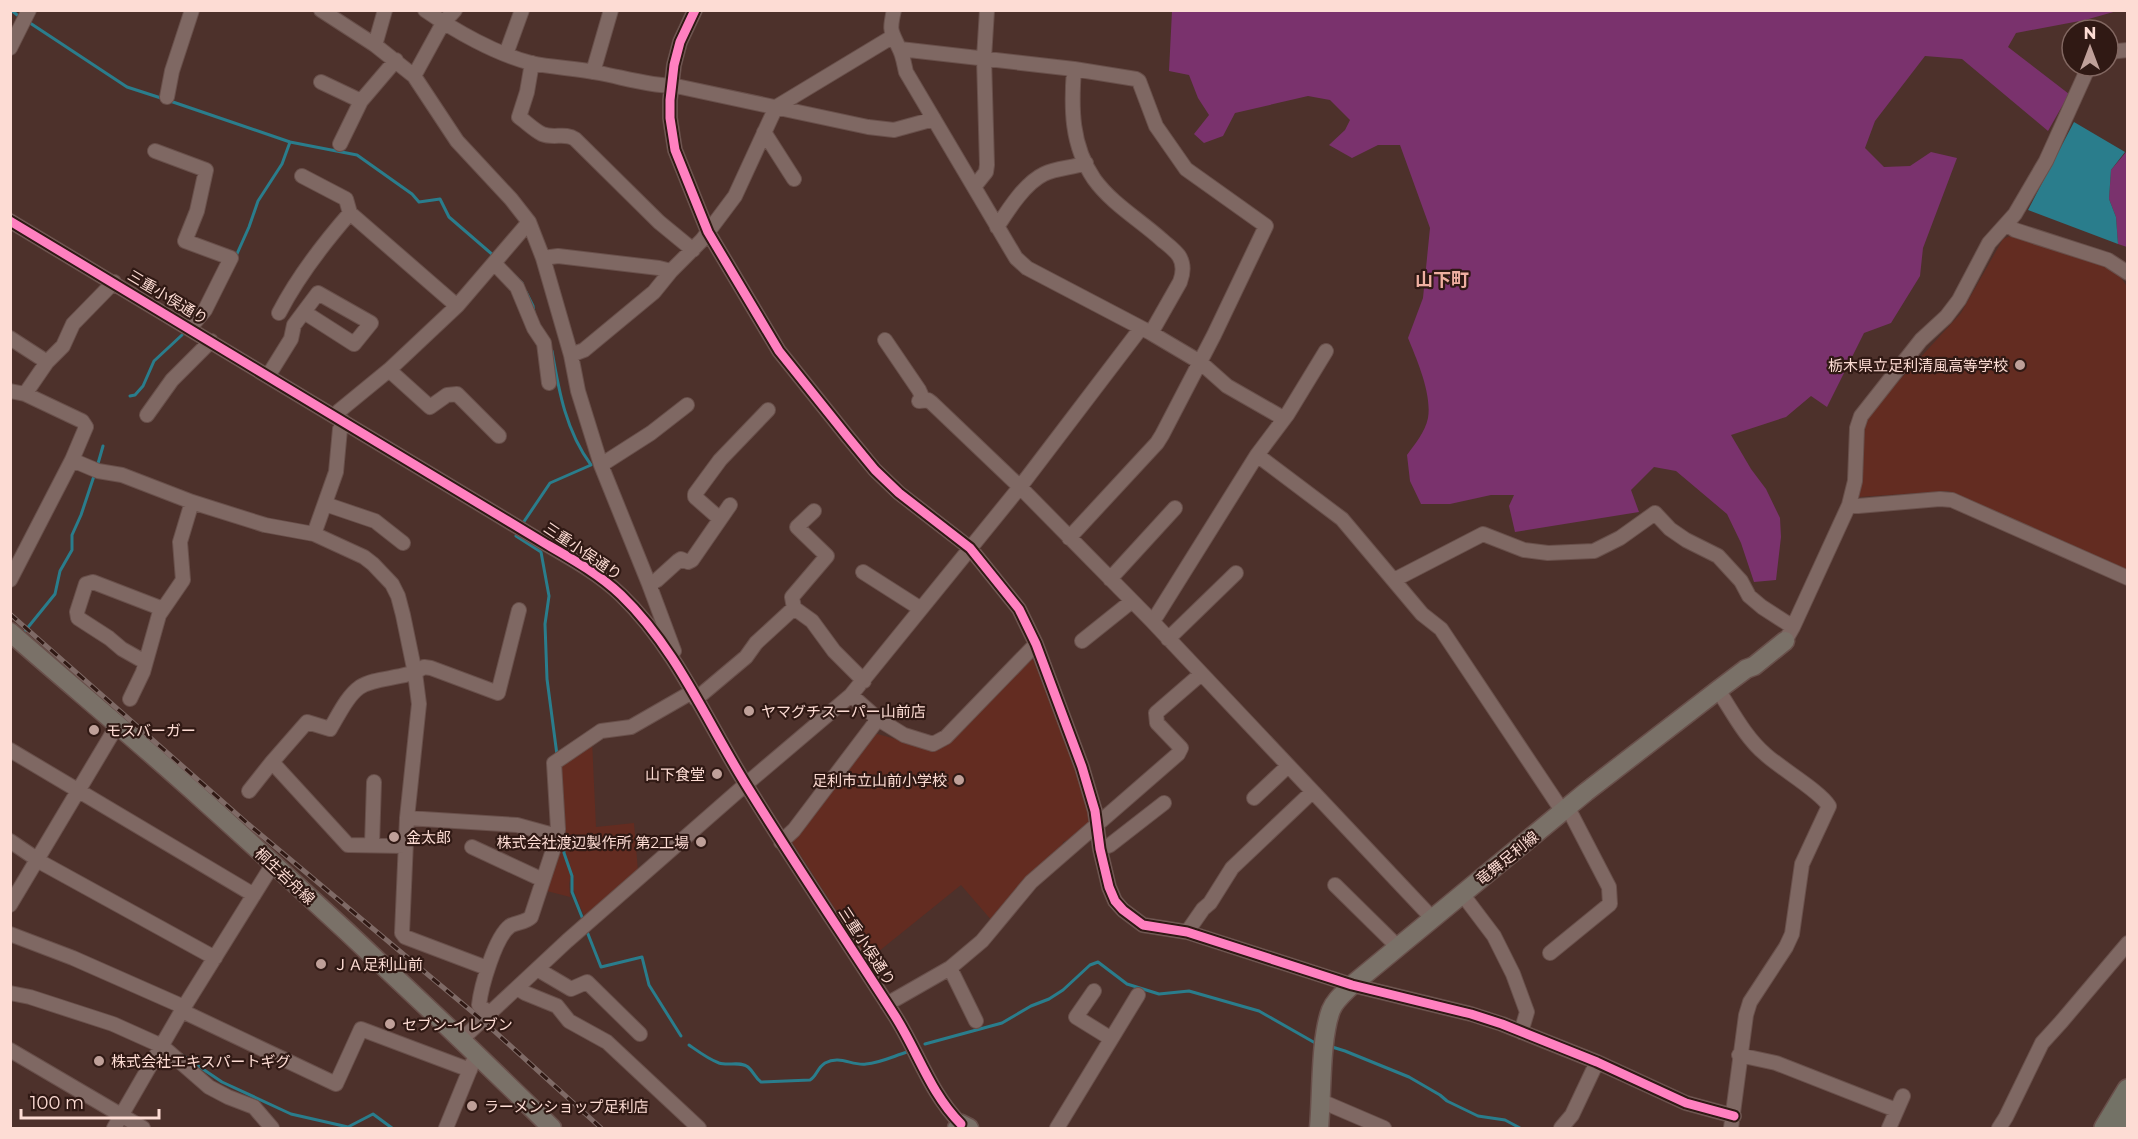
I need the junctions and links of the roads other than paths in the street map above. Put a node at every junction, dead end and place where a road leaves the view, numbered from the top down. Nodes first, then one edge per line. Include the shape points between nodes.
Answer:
1 (192, 10) edge
2 (321, 10) edge
3 (385, 10) edge
4 (424, 10) edge
5 (455, 10) edge
6 (522, 10) edge
7 (611, 10) edge
8 (695, 10) edge
9 (894, 10) edge
10 (987, 10) edge
11 (21, 18) edge
12 (443, 23) junction
13 (896, 43) junction
14 (375, 45) junction
15 (10, 48) edge
16 (506, 54) junction
17 (984, 58) junction
18 (396, 60) junction
19 (532, 63) junction
20 (1074, 69) junction
21 (593, 72) junction
22 (414, 76) junction
23 (2084, 78) edge
24 (321, 82) dead end
25 (671, 86) junction
26 (166, 97) dead end
27 (361, 101) junction
28 (776, 107) junction
29 (934, 119) junction
30 (764, 132) junction
31 (340, 144) dead end
32 (155, 151) dead end
33 (1086, 163) junction
34 (302, 176) dead end
35 (794, 179) dead end
36 (974, 187) junction
37 (350, 213) junction
38 (10, 221) edge
39 (529, 222) junction
40 (2006, 224) junction
41 (997, 227) junction
42 (708, 232) junction
43 (693, 250) junction
44 (543, 258) junction
45 (494, 263) junction
46 (671, 271) junction
47 (2127, 273) edge
48 (114, 282) junction
49 (457, 306) junction
50 (304, 312) junction
51 (279, 314) dead end
52 (190, 328) junction
53 (1146, 330) junction
54 (10, 338) edge
55 (885, 340) dead end
56 (211, 341) junction
57 (1326, 351) dead end
58 (571, 355) junction
59 (47, 362) junction
60 (1200, 363) junction
61 (389, 370) junction
62 (268, 376) junction
63 (549, 384) dead end
64 (10, 391) edge
65 (25, 394) junction
66 (687, 405) dead end
67 (768, 410) dead end
68 (147, 415) dead end
69 (1283, 418) junction
70 (339, 419) junction
71 (499, 436) dead end
72 (1257, 456) junction
73 (72, 460) junction
74 (601, 465) junction
75 (1020, 487) junction
76 (192, 502) junction
77 (325, 504) junction
78 (730, 505) dead end
79 (1849, 505) junction
80 (1175, 508) dead end
81 (814, 511) dead end
82 (720, 519) junction
83 (314, 534) junction
84 (1069, 538) junction
85 (403, 543) dead end
86 (970, 548) junction
87 (863, 572) dead end
88 (1236, 573) dead end
89 (2127, 578) edge
90 (1110, 579) junction
91 (10, 580) edge
92 (1395, 580) junction
93 (649, 584) junction
94 (1132, 601) junction
95 (794, 608) junction
96 (163, 609) junction
97 (921, 609) junction
98 (519, 610) dead end
99 (1151, 620) junction
100 (1789, 634) junction
101 (11, 635) edge
102 (1168, 639) junction
103 (1083, 640) dead end
104 (1036, 644) junction
105 (675, 661) junction
106 (145, 662) junction
107 (415, 673) junction
108 (1201, 674) junction
109 (864, 681) junction
110 (1718, 690) junction
111 (694, 695) junction
112 (851, 695) junction
113 (130, 699) dead end
114 (878, 719) junction
115 (118, 724) junction
116 (10, 750) edge
117 (272, 762) junction
118 (1288, 766) junction
119 (374, 782) dead end
120 (745, 784) junction
121 (249, 791) dead end
122 (78, 792) junction
123 (1312, 792) junction
124 (1254, 798) dead end
125 (1164, 803) dead end
126 (1565, 810) junction
127 (406, 818) junction
128 (1096, 824) junction
129 (557, 836) junction
130 (10, 841) edge
131 (781, 842) junction
132 (372, 845) junction
133 (405, 846) junction
134 (472, 847) dead end
135 (1100, 849) junction
136 (38, 860) junction
137 (273, 864) junction
138 (543, 880) junction
139 (1335, 885) dead end
140 (254, 895) junction
141 (1463, 895) junction
142 (10, 905) edge
143 (1433, 919) junction
144 (1187, 933) junction
145 (10, 934) edge
146 (2127, 944) edge
147 (1398, 947) junction
148 (1550, 953) dead end
149 (215, 958) junction
150 (487, 968) junction
151 (537, 969) junction
152 (950, 969) junction
153 (1352, 985) junction
154 (517, 988) junction
155 (1094, 991) dead end
156 (10, 993) edge
157 (1138, 995) dead end
158 (887, 1004) junction
159 (183, 1009) junction
160 (489, 1013) junction
161 (976, 1021) dead end
162 (1521, 1032) junction
163 (640, 1034) dead end
164 (1110, 1038) junction
165 (461, 1040) junction
166 (162, 1046) junction
167 (10, 1050) edge
168 (1739, 1055) junction
169 (473, 1062) junction
170 (1597, 1062) junction
171 (2127, 1090) edge
172 (1903, 1096) dead end
173 (1321, 1101) junction
174 (1896, 1110) junction
175 (2127, 1121) edge
176 (118, 1122) edge
177 (1733, 1122) edge
178 (962, 1127) edge
179 (142, 1128) edge
180 (272, 1128) edge
181 (446, 1128) edge
182 (552, 1128) edge
183 (699, 1128) edge
184 (1057, 1128) edge
185 (1319, 1128) edge
186 (1384, 1128) edge
187 (1561, 1128) edge
188 (1889, 1128) edge
189 (1999, 1128) edge
190 (2105, 1128) edge
191 (2123, 1128) edge

1 - 26 street
2 - 14 street
3 - 14 street
4 - 12 street
5 - 12 street
6 - 16 street
7 - 21 street
8 - 25 street via 680,42
9 - 13 street via 891,23
10 - 17 street
11 - 15 street
12 - 16 street
12 - 22 street
13 - 17 street
13 - 28 street
13 - 29 street via 906,72
14 - 18 street
16 - 19 street
17 - 20 street
17 - 36 street via 987,165
18 - 22 street
18 - 27 street
19 - 21 street
19 - 43 street via 519,117 543,134 569,135 575,139
20 - 33 street via 1072,118
20 - 60 street via 1139,81 1156,126 1186,169 1266,226
21 - 25 street
22 - 39 street via 458,141
23 - 40 street via 2046,161
24 - 27 street
25 - 28 street
25 - 42 street via 675,150
27 - 31 street
28 - 29 street via 888,130
28 - 30 street
29 - 36 street
30 - 35 street
30 - 42 street via 735,196
32 - 52 street via 206,170 185,241 231,258 205,310
33 - 41 street via 1038,178
33 - 53 street via 1104,191 1181,258 1183,274
34 - 37 street via 346,199
36 - 41 street
37 - 49 street
37 - 51 street via 321,246
38 - 48 street, 三重小俣通り
39 - 44 street
39 - 45 street
40 - 47 street via 2108,260
40 - 79 street via 1989,243 1952,310 1921,340 1860,416 1855,481
41 - 53 street via 1027,268
42 - 43 street
42 - 86 street via 779,351 875,470
43 - 46 street
44 - 46 street via 558,256
44 - 58 street
45 - 49 street
45 - 63 street via 517,286 544,343
46 - 58 street via 654,292 584,350
48 - 52 street, 三重小俣通り
48 - 59 street via 73,324 63,346
49 - 61 street
50 - 50 street via 318,293 371,323 354,344
50 - 62 street
52 - 56 street, 三重小俣通り
53 - 60 street
53 - 75 street
54 - 59 street
55 - 75 street via 919,390 921,400 932,403 956,424
56 - 62 street, 三重小俣通り
56 - 68 street via 171,380
57 - 69 street
58 - 74 street
59 - 65 street
60 - 69 street via 1227,386
60 - 84 street via 1157,443
61 - 70 street via 339,411
61 - 71 street via 430,407 447,394 457,394
62 - 70 street, 三重小俣通り
64 - 65 street
65 - 73 street via 86,427
66 - 74 street
67 - 82 street via 720,460 695,494
69 - 72 street
70 - 77 street via 336,472
70 - 105 street, 三重小俣通り via 598,576 633,608
72 - 92 street via 1342,519
72 - 99 street
73 - 76 street
73 - 91 street
74 - 93 street
75 - 84 street
75 - 86 street
76 - 83 street via 265,525
76 - 96 street via 180,543 183,580
77 - 83 street
77 - 85 street via 375,521
78 - 82 street
79 - 89 street via 1952,500
79 - 100 street
80 - 90 street
81 - 95 street via 797,527 827,556 792,597
82 - 93 street via 692,560 681,559
83 - 107 street via 364,557 392,584
84 - 90 street
86 - 97 street
86 - 104 street via 1019,609
87 - 97 street
88 - 102 street
90 - 94 street
92 - 100 street via 1483,534 1524,550 1594,551 1655,513 1686,540 1718,556 1749,596
92 - 126 street via 1422,614 1441,629
93 - 105 street
94 - 99 street
94 - 103 street
95 - 109 street via 812,621 834,651
95 - 111 street via 746,657
96 - 106 street
96 - 106 street via 93,582 86,584 78,618
97 - 109 street
98 - 107 street via 498,693 431,668 424,667
99 - 102 street
100 - 110 main road, 竜舞足利線 via 1754,666
101 - 115 main road, 桐生岩舟線
102 - 108 street
104 - 114 street via 940,741 933,744 904,735
104 - 128 street via 1082,767
105 - 111 street, 三重小俣通り
106 - 113 street
107 - 117 street via 362,685 330,729 307,722
107 - 127 street via 419,704
108 - 118 street
108 - 128 street via 1156,713 1157,723 1181,748 1178,754
109 - 112 street
110 - 126 main road, 竜舞足利線
110 - 168 street via 1764,753 1829,806 1802,864 1792,934 1750,1002
111 - 120 street, 三重小俣通り
111 - 129 street via 631,727 602,731 554,763
112 - 114 street
112 - 120 street
114 - 131 street
115 - 122 street
115 - 137 main road, 桐生岩舟線
116 - 122 street
117 - 121 street
117 - 132 street via 348,844
118 - 123 street
118 - 124 street
119 - 132 street
120 - 131 street, 三重小俣通り
120 - 151 street
122 - 136 street
122 - 140 street
123 - 143 street
123 - 144 street via 1232,868
125 - 135 street
126 - 141 main road, 竜舞足利線
126 - 148 street via 1609,887 1610,904
127 - 129 street via 517,825
127 - 133 street
128 - 135 street
128 - 152 street via 1031,882 982,941
129 - 138 street
130 - 136 street
131 - 158 street, 三重小俣通り
132 - 133 street
133 - 150 street via 402,933
134 - 138 street
135 - 144 street via 1109,887 1123,910 1143,925
136 - 142 street
136 - 149 street
137 - 140 street
137 - 165 main road, 桐生岩舟線
138 - 150 street via 531,917 509,927
139 - 147 street
140 - 149 street
141 - 143 main road, 竜舞足利線
141 - 162 street via 1494,936 1513,974 1527,1012
143 - 147 main road, 竜舞足利線
144 - 153 street
145 - 159 street via 73,958
146 - 189 street via 2042,1043
147 - 153 main road, 竜舞足利線
149 - 159 street
150 - 160 street via 479,1005
151 - 154 street
151 - 163 street via 571,988 587,982
152 - 158 street
152 - 161 street
153 - 162 street via 1471,1014
153 - 173 main road, 竜舞足利線 via 1338,999 1329,1019
154 - 160 street
154 - 183 street via 557,1006 569,1021 607,1042
155 - 164 street via 1076,1017
156 - 166 street via 113,1024
157 - 164 street
158 - 178 street, 三重小俣通り via 932,1086
159 - 166 street
159 - 169 street via 336,1084 361,1029
160 - 165 street
162 - 170 street
164 - 184 street
165 - 169 main road, 桐生岩舟線
166 - 176 street
166 - 180 street via 209,1087 254,1107
167 - 176 street
168 - 174 street via 1782,1065
168 - 177 street
169 - 181 street
169 - 182 main road, 桐生岩舟線
170 - 177 street
170 - 187 street via 1572,1115
171 - 190 highway
172 - 174 street
173 - 185 main road, 竜舞足利線
173 - 186 street
174 - 188 street
175 - 191 highway
176 - 179 street

